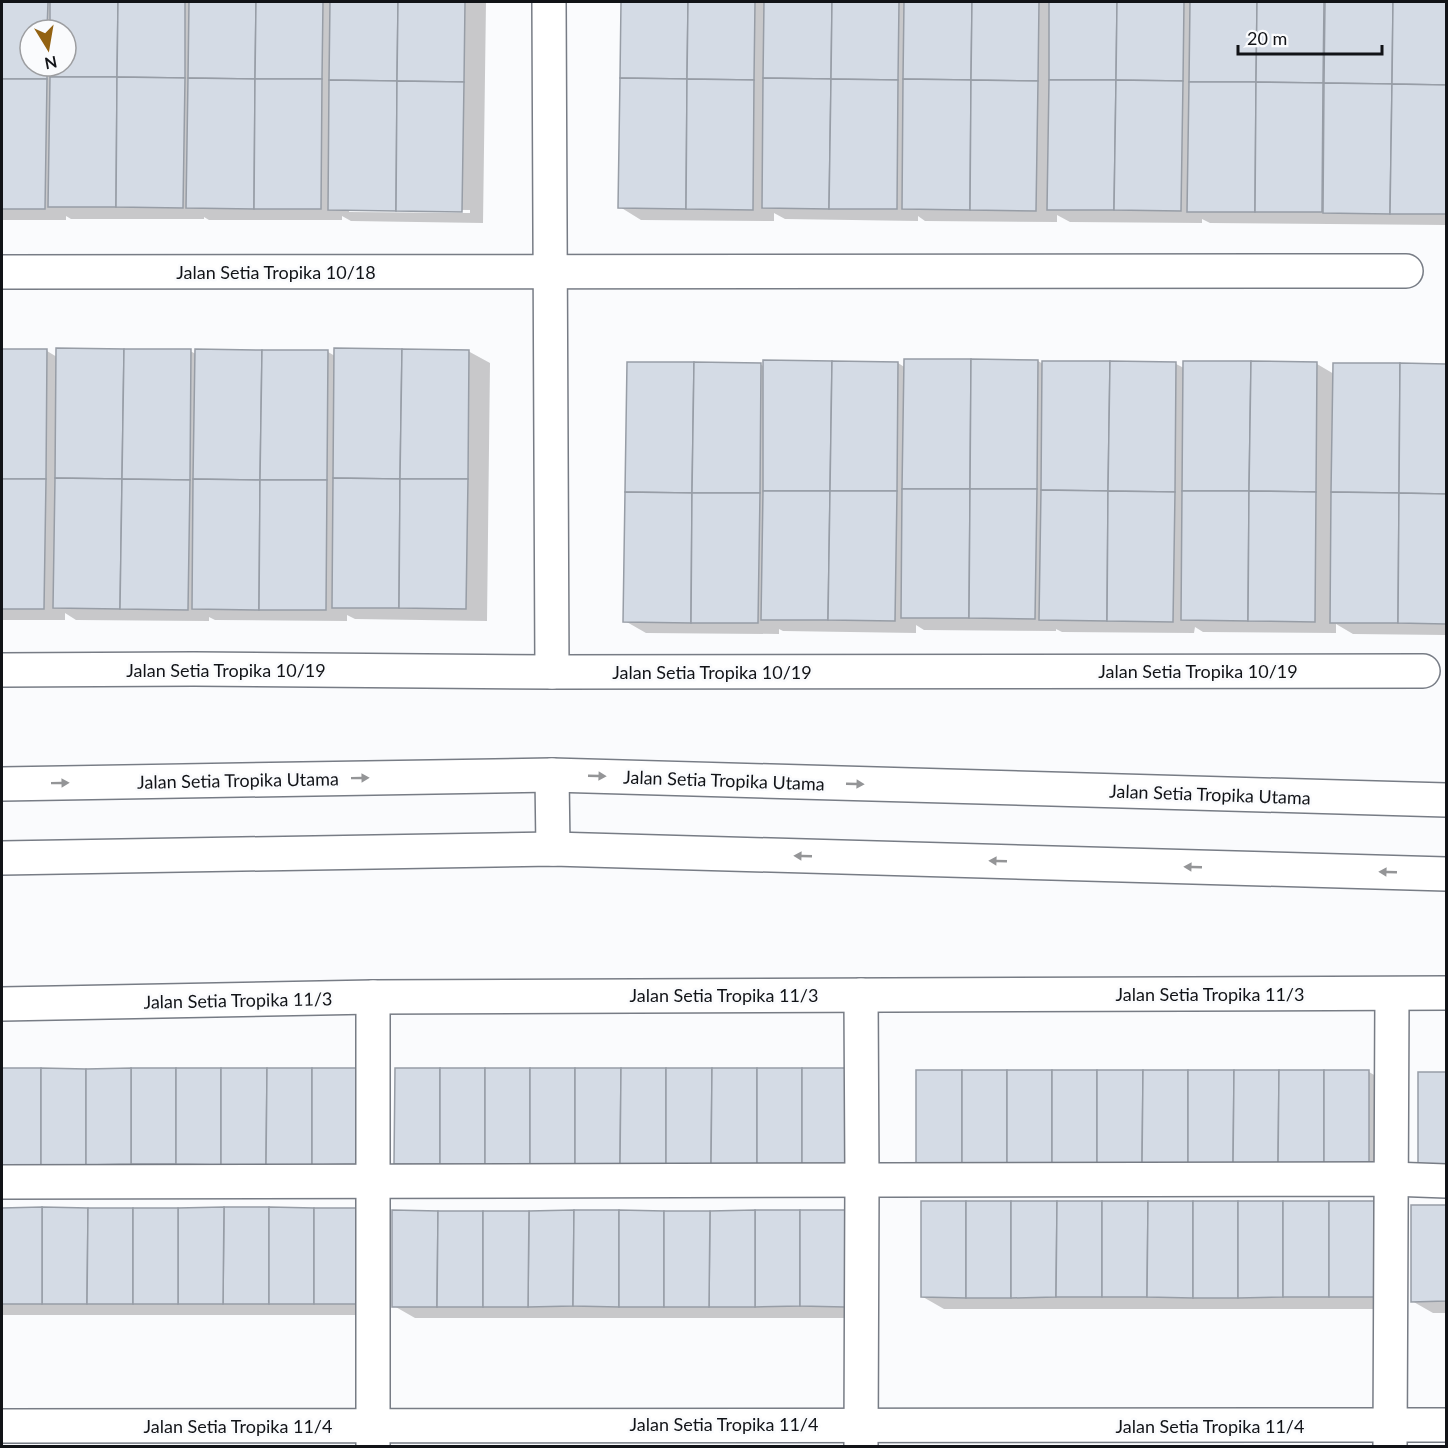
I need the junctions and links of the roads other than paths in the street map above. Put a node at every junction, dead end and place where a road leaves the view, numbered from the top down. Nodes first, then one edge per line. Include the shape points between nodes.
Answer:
1 (549, 2) edge
2 (1406, 271) dead end
3 (2, 272) edge
4 (549, 272) junction
5 (2, 670) edge
6 (1423, 671) dead end
7 (552, 672) junction
8 (552, 775) junction
9 (1446, 783) edge
10 (2, 784) edge
11 (1402, 800) junction
12 (1446, 800) edge
13 (553, 849) junction
14 (2, 858) edge
15 (1446, 874) edge
16 (1446, 993) edge
17 (1392, 994) junction
18 (861, 995) junction
19 (373, 997) junction
20 (2, 1004) edge
21 (1391, 1179) junction
22 (862, 1180) junction
23 (374, 1181) junction
24 (1446, 1181) edge
25 (2, 1182) edge
26 (1446, 1425) edge
27 (2, 1426) edge
28 (861, 1435) edge
29 (373, 1436) edge
30 (1390, 1436) edge

1 - 4 street
2 - 4 street, Jalan Setia Tropika 10/18
3 - 4 street, Jalan Setia Tropika 10/18
4 - 7 street
5 - 7 street, Jalan Setia Tropika 10/19
6 - 7 street, Jalan Setia Tropika 10/19
10 -> 8 street, Jalan Setia Tropika Utama
8 -> 11 street, Jalan Setia Tropika Utama
8 - 13 street
9 - 11 street
11 - 12 street, Jalan Setia Tropika Utama
13 - 14 street
15 -> 13 street
16 - 17 street, Jalan Setia Tropika 11/3
17 - 18 street, Jalan Setia Tropika 11/3
17 - 21 street
18 - 19 street, Jalan Setia Tropika 11/3
18 - 22 street
19 - 20 street, Jalan Setia Tropika 11/3
19 - 23 street
21 - 22 street
21 - 24 street
21 - 30 street
22 - 23 street
22 - 28 street
23 - 25 street
23 - 29 street
26 - 30 street, Jalan Setia Tropika 11/4
27 - 29 street, Jalan Setia Tropika 11/4
28 - 29 street, Jalan Setia Tropika 11/4
28 - 30 street, Jalan Setia Tropika 11/4

